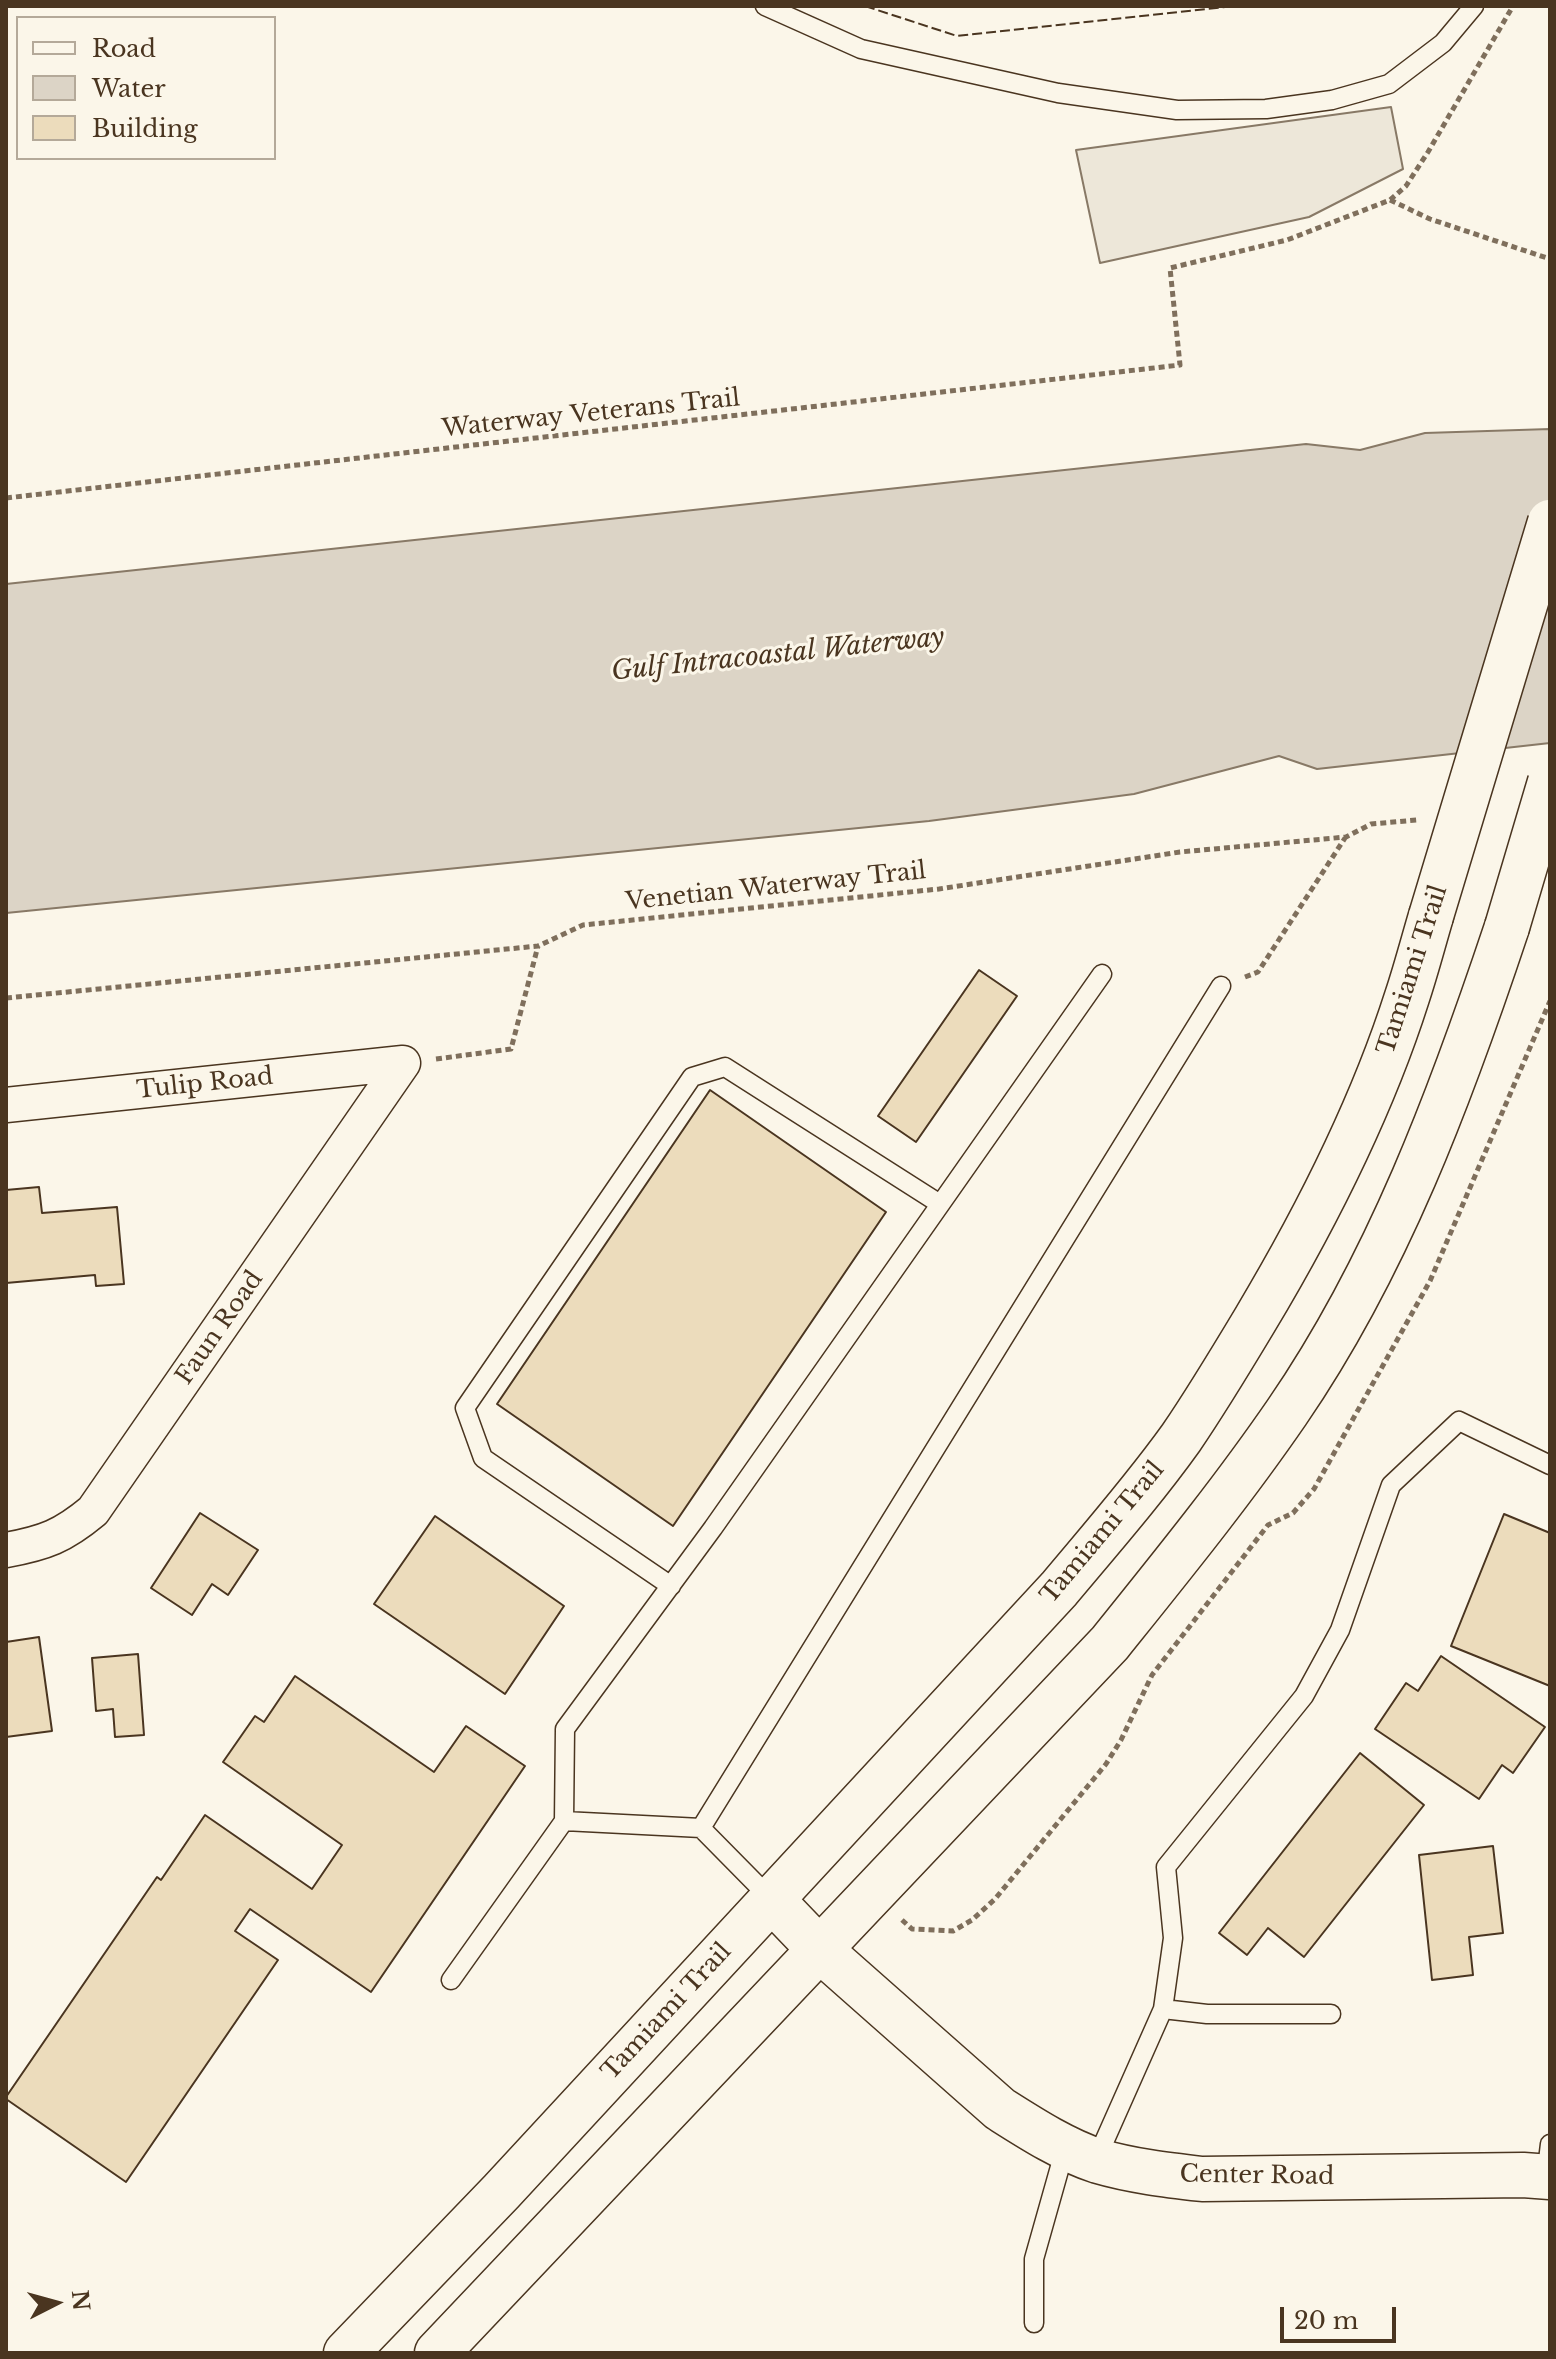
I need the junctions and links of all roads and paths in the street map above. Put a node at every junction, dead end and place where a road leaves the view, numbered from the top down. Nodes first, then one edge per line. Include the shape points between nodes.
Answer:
1 (765, 6) edge
2 (1474, 6) edge
3 (1513, 6) edge
4 (1390, 200) junction
5 (1550, 259) edge
6 (6, 498) edge
7 (1550, 522) edge
8 (1550, 782) edge
9 (1427, 819) dead end
10 (1346, 837) junction
11 (538, 946) junction
12 (1102, 974) dead end
13 (1221, 986) joint
14 (6, 998) edge
15 (403, 1063) junction
16 (6, 1105) edge
17 (940, 1204) junction
18 (1550, 1465) edge
19 (6, 1550) edge
20 (671, 1586) junction
21 (564, 1821) junction
22 (701, 1828) junction
23 (772, 1900) junction
24 (819, 1949) junction
25 (451, 1980) dead end
26 (1163, 2009) junction
27 (1331, 2014) dead end
28 (1081, 2153) junction
29 (1549, 2166) edge
30 (1034, 2323) dead end
31 (346, 2353) edge
32 (437, 2353) edge

1 - 2 lane via 861,49 1058,93 1206,110 1332,100 1389,84 1443,43
3 - 4 path via 1428,152
4 - 5 path
4 - 6 path, Waterway Veterans Trail via 1287,240 1170,268 1180,365
7 - 23 main road, Tamiami Trail, bridge via 1396,1029 1331,1182 1288,1265 1181,1438 1137,1495 1059,1589
8 - 24 main road, bridge via 1447,1102 1335,1333 1288,1410 1110,1643
9 - 10 path, Venetian Waterway Trail via 1371,824
10 - 11 path, Venetian Waterway Trail via 1180,852 939,889 583,925
10 - 13 path via 1258,972
11 - 14 path, Venetian Waterway Trail
11 - 15 path via 511,1049
12 - 17 lane
13 - 22 lane
15 - 16 street, Tulip Road
15 - 19 street, Faun Road via 93,1511 67,1532
17 - 20 lane
17 - 20 lane via 725,1067 692,1077 465,1408 483,1458
18 - 26 lane via 1459,1421 1391,1485 1340,1630 1304,1696 1166,1867 1173,1938
20 - 21 lane via 565,1729
21 - 22 lane
21 - 25 lane
22 - 23 lane
23 - 24 main road, Center Road
23 - 31 main road, Tamiami Trail
24 - 28 main road, Center Road via 1000,2109
24 - 32 main road
26 - 27 lane
26 - 28 lane
28 - 29 main road, Center Road via 1149,2173 1202,2179
28 - 30 lane via 1034,2259

